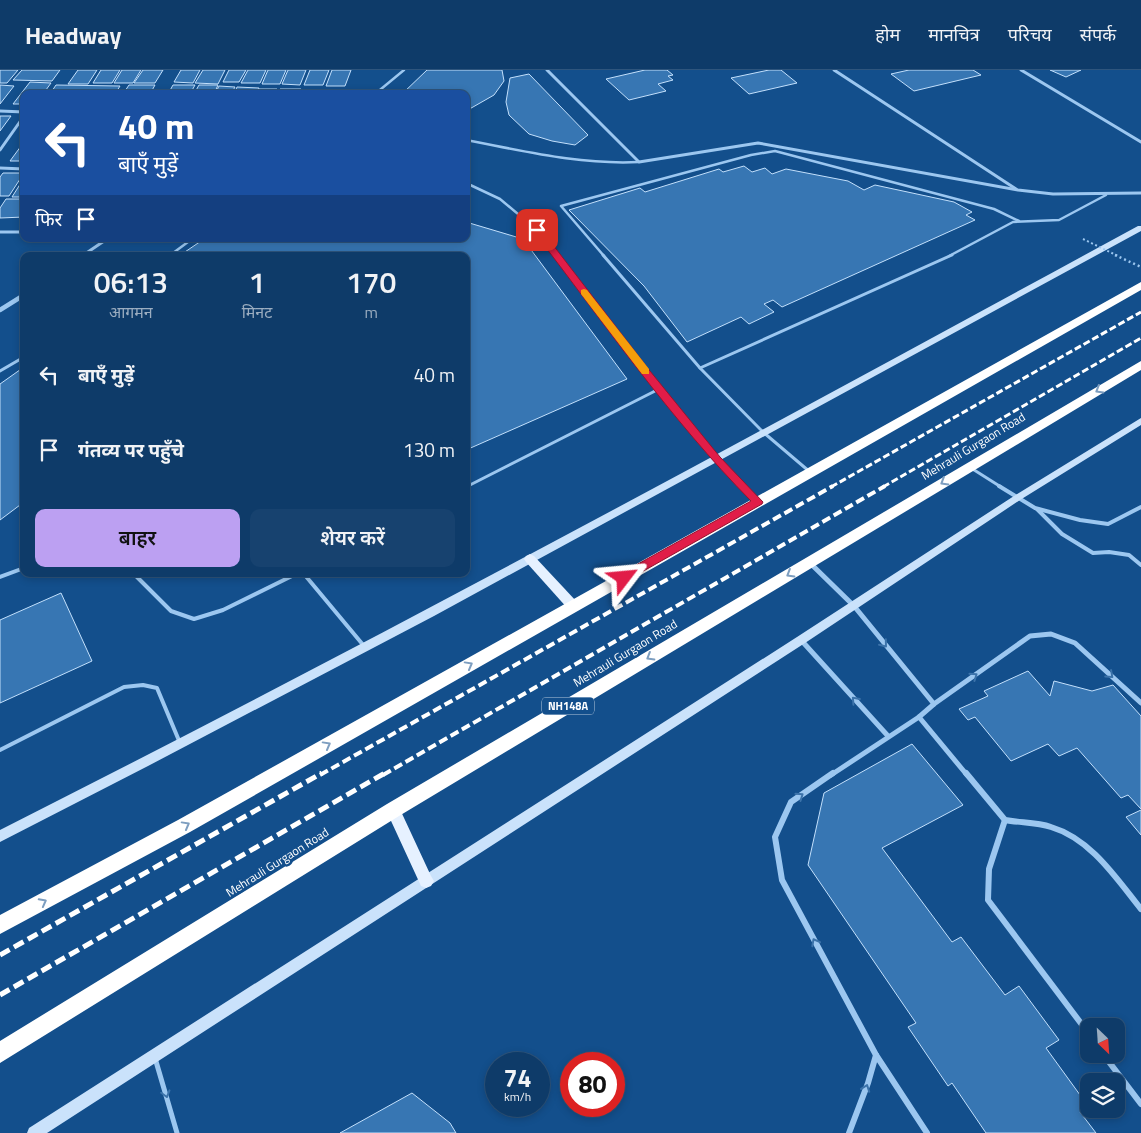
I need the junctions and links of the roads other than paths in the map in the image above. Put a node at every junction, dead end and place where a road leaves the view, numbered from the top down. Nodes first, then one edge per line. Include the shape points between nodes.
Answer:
1 (404, 70) edge
2 (547, 70) edge
3 (834, 70) edge
4 (1021, 70) edge
5 (380, 90) edge
6 (0, 111) edge
7 (20, 112) edge
8 (20, 122) edge
9 (470, 141) edge
10 (1141, 142) edge
11 (0, 150) edge
12 (639, 162) junction
13 (0, 168) edge
14 (20, 169) edge
15 (470, 185) edge
16 (1018, 190) junction
17 (1141, 193) edge
18 (1106, 194) junction
19 (1019, 221) junction
20 (1141, 228) edge
21 (0, 232) edge
22 (20, 232) edge
23 (102, 242) edge
24 (188, 242) edge
25 (88, 252) edge
26 (174, 252) edge
27 (1141, 284) edge
28 (20, 297) edge
29 (0, 310) edge
30 (20, 359) edge
31 (1141, 365) edge
32 (700, 368) junction
33 (0, 371) edge
34 (659, 388) junction
35 (1141, 421) edge
36 (763, 432) junction
37 (716, 459) junction
38 (970, 467) junction
39 (810, 472) junction
40 (470, 485) edge
41 (1017, 498) junction
42 (758, 502) junction
43 (1141, 507) edge
44 (1035, 508) junction
45 (530, 559) junction
46 (810, 562) junction
47 (1141, 565) edge
48 (20, 570) edge
49 (137, 577) edge
50 (290, 577) edge
51 (307, 577) edge
52 (0, 578) edge
53 (573, 606) junction
54 (854, 606) junction
55 (801, 640) junction
56 (365, 647) junction
57 (1141, 703) edge
58 (934, 704) junction
59 (919, 718) junction
60 (888, 736) junction
61 (181, 746) junction
62 (0, 750) edge
63 (393, 810) junction
64 (1005, 820) junction
65 (0, 836) edge
66 (426, 881) junction
67 (1141, 909) edge
68 (0, 925) edge
69 (1080, 1022) edge
70 (0, 1053) edge
71 (876, 1055) junction
72 (154, 1056) junction
73 (1110, 1063) edge
74 (1141, 1104) edge
75 (34, 1133) edge
76 (177, 1133) edge
77 (848, 1133) edge
78 (927, 1133) edge

1 - 5 lane
2 - 12 street
3 - 16 street
4 - 10 street
6 - 7 street
8 - 11 street
9 - 12 lane via 594,163
12 - 16 street via 726,146 758,144
13 - 14 street
15 - 34 lane via 500,199 537,230
16 - 18 street
17 - 18 street
18 - 19 lane via 1059,220
19 - 32 lane
19 - 32 lane via 994,210 775,150 561,206
20 - 36 street
21 - 22 street
23 - 25 street
24 - 26 lane
27 - 39 highway
28 - 29 street
30 - 33 lane
31 -> 38 highway, Mehrauli Gurgaon Road / NH148A
32 - 36 lane
34 - 37 lane
34 - 40 lane
35 - 41 street
36 - 37 street
36 - 39 lane
37 - 42 lane
37 - 45 street
38 - 41 lane
38 -> 46 highway, Mehrauli Gurgaon Road / NH148A
39 - 42 highway
41 - 44 lane
41 - 54 street
42 - 53 highway
43 - 44 lane via 1108,524
44 - 47 lane via 1062,534 1093,553 1129,554
45 - 53 main road
45 - 56 street
46 - 54 street
46 -> 63 highway, Mehrauli Gurgaon Road / NH148A
48 - 52 lane
49 - 50 lane via 171,611 194,619 223,610
51 - 56 lane
68 -> 53 highway via 184,826
54 - 55 street
54 -> 58 street
60 -> 55 street
55 - 66 street
56 - 61 street
58 -> 57 street via 1030,636 1051,634 1075,642
58 - 59 street
59 - 60 street
59 - 64 street
71 -> 60 street via 782,880 775,837 792,802
61 - 62 lane via 157,688 143,684 124,687
61 - 65 street
63 - 66 main road
63 - 70 highway, Mehrauli Gurgaon Road / NH148A
64 - 67 street via 1050,827 1071,836 1092,854
64 - 69 street via 991,857 986,882 988,900
66 - 72 street
77 -> 71 street
71 - 78 street
72 - 75 street
72 -> 76 lane
73 - 74 street

